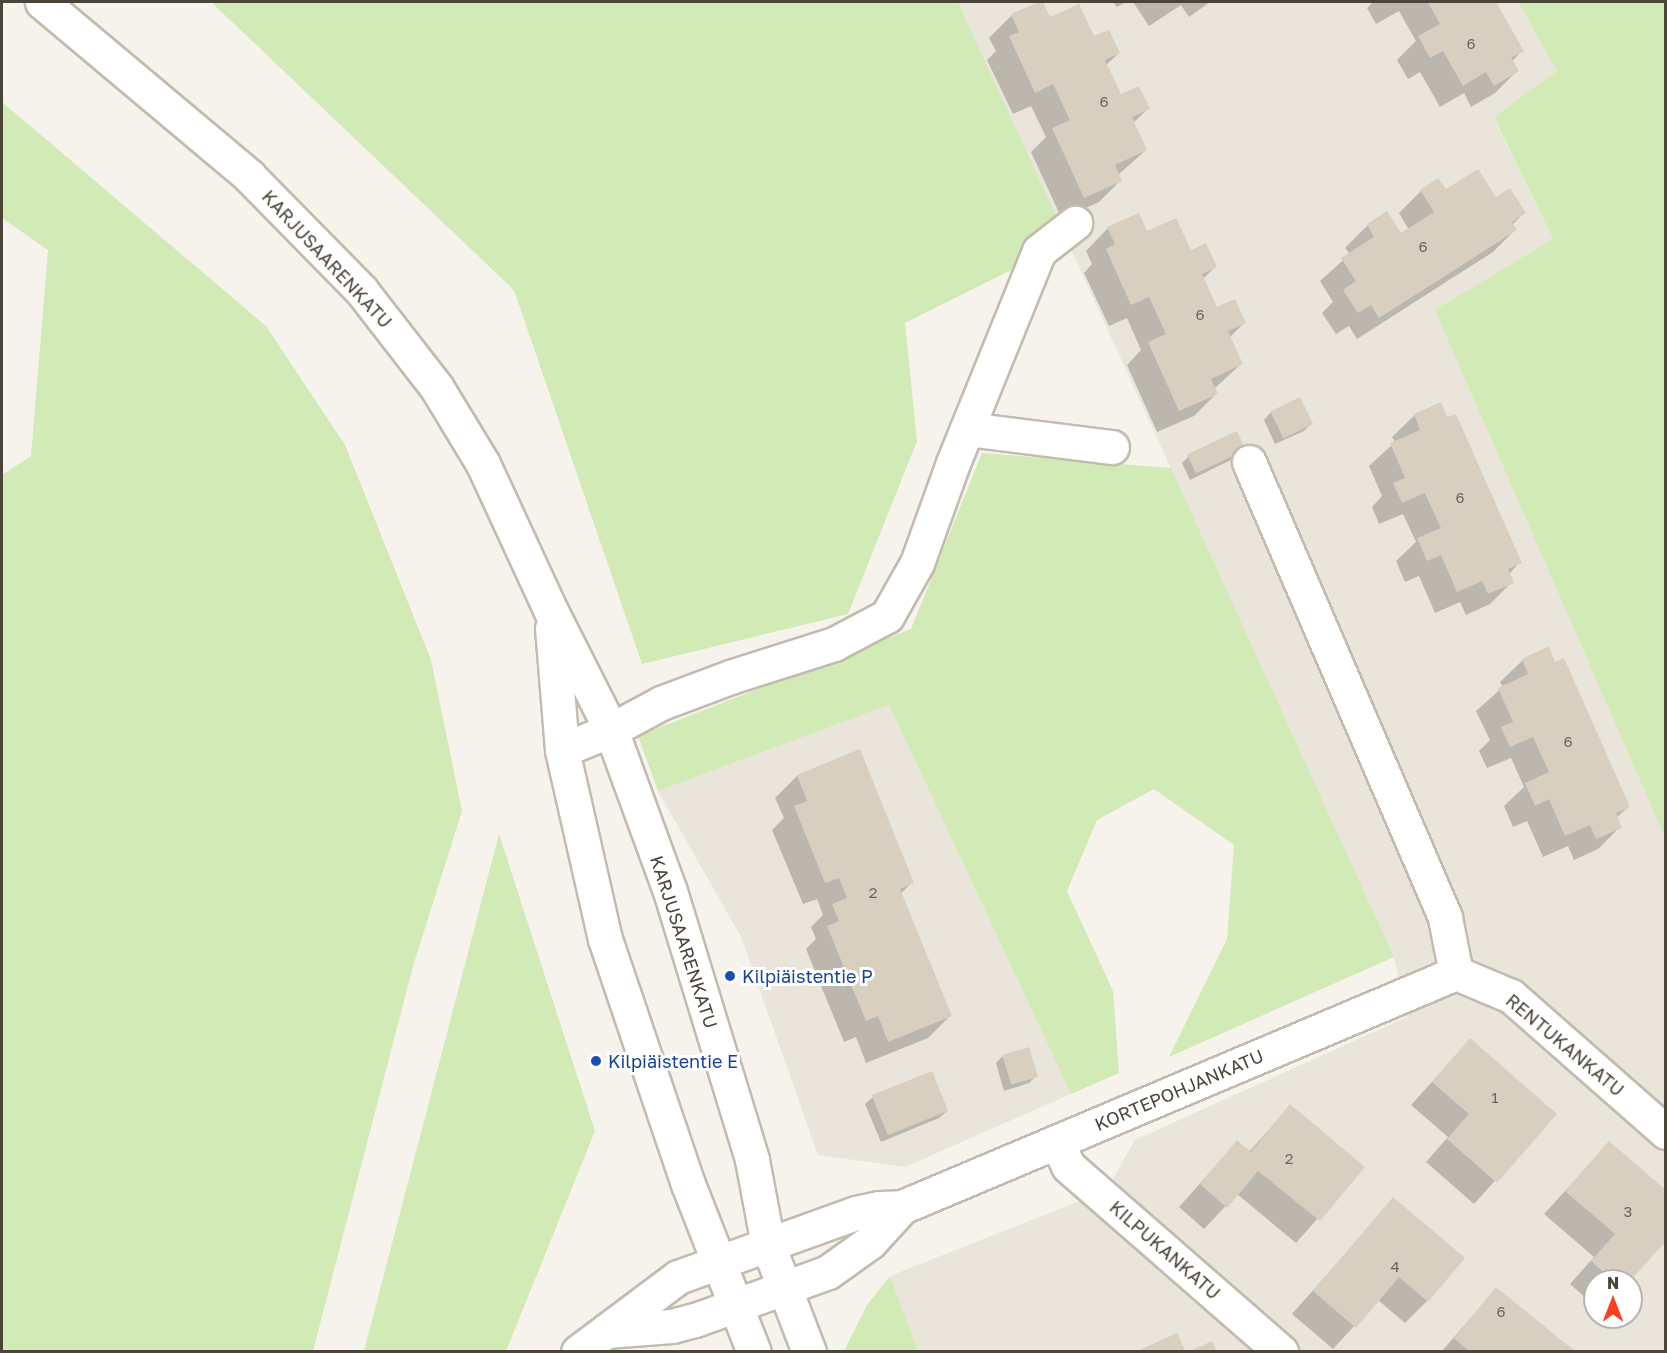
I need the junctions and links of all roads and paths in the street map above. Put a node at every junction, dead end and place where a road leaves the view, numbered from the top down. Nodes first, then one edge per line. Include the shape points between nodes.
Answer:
1 (42, 2) edge
2 (1075, 223) dead end
3 (967, 429) junction
4 (1113, 447) dead end
5 (1249, 462) dead end
6 (551, 611) junction
7 (611, 730) junction
8 (562, 750) junction
9 (1456, 973) junction
10 (1665, 1132) edge
11 (1057, 1142) junction
12 (902, 1207) junction
13 (768, 1245) junction
14 (719, 1263) junction
15 (785, 1287) junction
16 (735, 1307) junction
17 (606, 1331) junction
18 (578, 1352) edge
19 (754, 1352) edge
20 (809, 1352) edge
21 (1281, 1352) edge

1 - 6 street, KARJUSAARENKATU via 249,176 392,327 437,388 483,464
2 - 3 street via 1039,250
3 - 4 street
3 - 7 street via 917,563 887,616 834,644 661,703
5 - 9 street via 1445,918
6 - 7 street, KARJUSAARENKATU
6 - 8 street, KARJUSAARENKATU
7 - 8 street
7 - 13 street, KARJUSAARENKATU via 670,891 752,1160
8 - 14 street, KARJUSAARENKATU via 605,939 688,1184
9 - 10 street, RENTUKANKATU via 1511,996
9 - 11 street, KORTEPOHJANKATU
11 - 12 street, KORTEPOHJANKATU
11 - 21 street, KILPUKANKATU via 1068,1166
12 - 13 street, KORTEPOHJANKATU via 856,1213
12 - 15 street, KORTEPOHJANKATU via 870,1242 828,1272
13 - 14 street, KORTEPOHJANKATU
13 - 15 street, KARJUSAARENKATU
14 - 16 street, KARJUSAARENKATU
14 - 17 street, KORTEPOHJANKATU via 678,1277
15 - 16 street, KORTEPOHJANKATU
15 - 20 street, KARJUSAARENKATU
16 - 17 street, KORTEPOHJANKATU via 672,1326
16 - 19 street, KARJUSAARENKATU
17 - 18 street, KORTEPOHJANKATU

